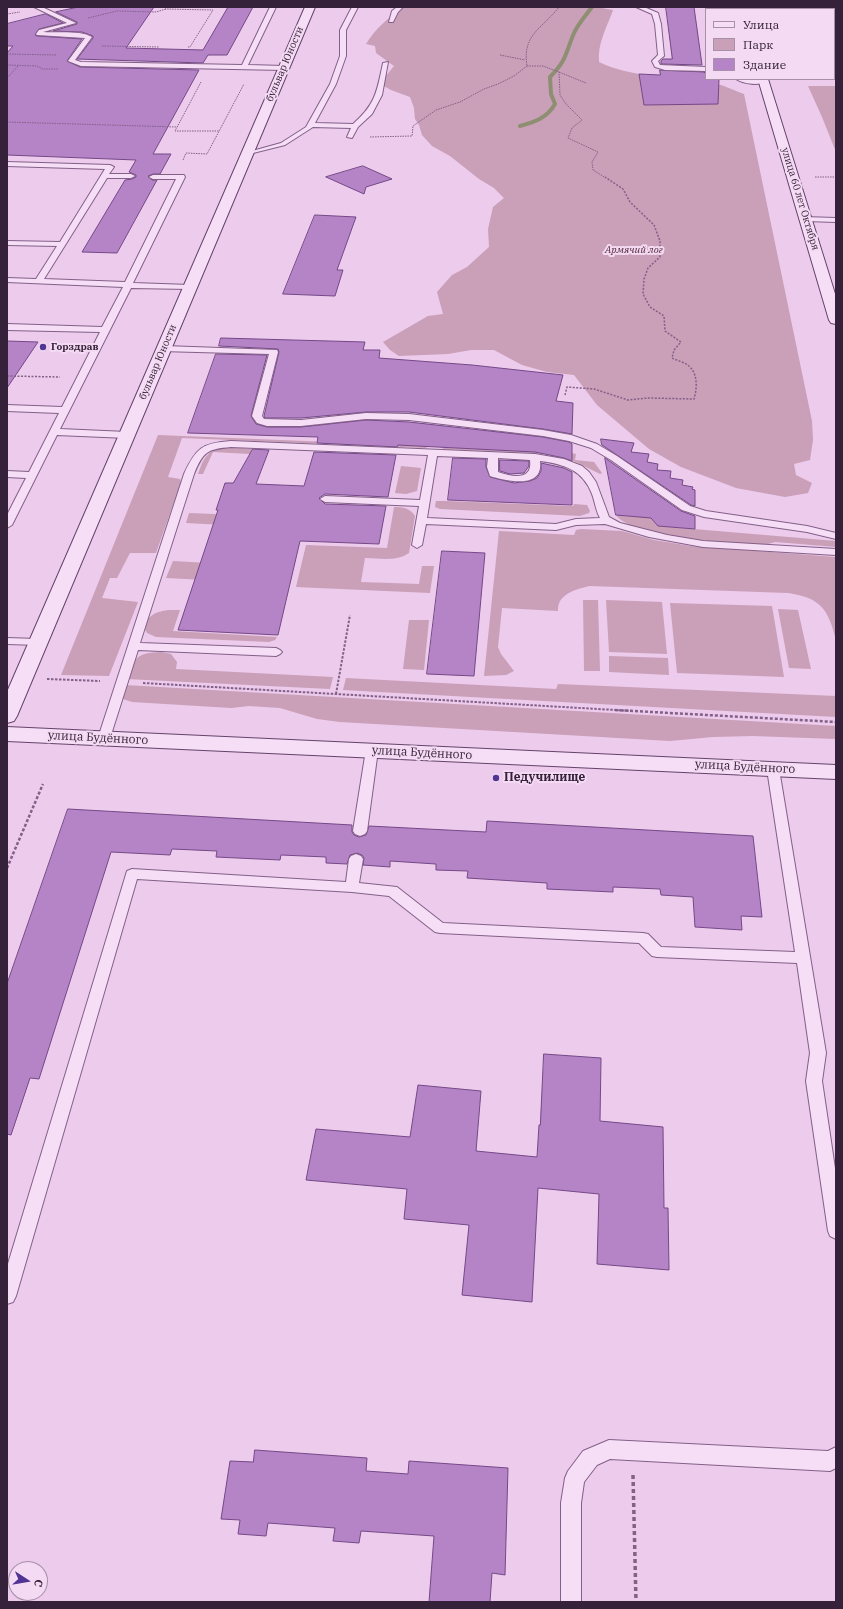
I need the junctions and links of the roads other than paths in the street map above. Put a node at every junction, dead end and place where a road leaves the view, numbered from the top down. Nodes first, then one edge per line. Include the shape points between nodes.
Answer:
1 (37, 7) edge
2 (273, 7) edge
3 (310, 7) edge
4 (355, 7) edge
5 (400, 7) edge
6 (639, 7) edge
7 (391, 21) dead end
8 (386, 63) dead end
9 (244, 67) junction
10 (284, 68) junction
11 (705, 69) edge
12 (742, 80) edge
13 (764, 80) edge
14 (311, 125) junction
15 (354, 126) junction
16 (350, 137) road end
17 (247, 154) junction
18 (7, 164) edge
19 (105, 176) junction
20 (132, 176) dead end
21 (153, 177) dead end
22 (806, 220) junction
23 (836, 220) edge
24 (7, 243) edge
25 (62, 244) junction
26 (7, 280) edge
27 (39, 281) junction
28 (128, 284) junction
29 (190, 286) junction
30 (836, 320) edge
31 (7, 327) edge
32 (105, 330) junction
33 (164, 349) junction
34 (7, 408) edge
35 (65, 410) junction
36 (54, 432) junction
37 (127, 435) junction
38 (433, 452) junction
39 (493, 455) junction
40 (535, 457) junction
41 (7, 474) edge
42 (32, 475) junction
43 (325, 499) dead end
44 (424, 503) junction
45 (422, 521) junction
46 (607, 521) junction
47 (7, 525) edge
48 (836, 536) edge
49 (417, 545) dead end
50 (836, 552) edge
51 (7, 641) edge
52 (38, 642) junction
53 (133, 646) junction
54 (276, 652) dead end
55 (7, 716) edge
56 (7, 734) edge
57 (104, 738) junction
58 (372, 750) junction
59 (773, 768) junction
60 (836, 772) edge
61 (360, 831) dead end
62 (356, 859) dead end
63 (352, 887) junction
64 (803, 958) junction
65 (836, 1231) edge
66 (8, 1286) edge
67 (836, 1457) edge
68 (571, 1602) edge

1 - 9 lane via 73,24 41,31 38,34 89,37 71,61 81,64
2 - 9 lane
3 - 10 street, бульвар Юности
4 - 14 lane via 343,30 343,56 333,84
5 - 7 lane via 395,11
6 - 11 lane via 655,14 661,56 655,61 657,66
8 - 15 lane via 379,95 369,114
9 - 10 lane
10 - 17 street, бульвар Юности
12 - 13 lane
13 - 22 street, улица 60 лет Октября
14 - 15 lane
14 - 17 lane via 283,144
15 - 16 lane
17 - 29 street, бульвар Юности
18 - 19 lane via 110,167
19 - 20 lane
19 - 25 lane
21 - 28 lane via 181,178
22 - 23 lane
22 - 30 street, улица 60 лет Октября
24 - 25 lane
25 - 27 lane
26 - 27 lane
27 - 28 lane
28 - 29 lane
28 - 32 lane
29 - 33 street, бульвар Юности
31 - 32 lane
32 - 35 lane
33 - 37 street, бульвар Юности
33 - 48 lane via 274,352 257,416 260,421 267,423 301,424 366,416 408,417 571,438 594,446 614,458 686,508 704,514 807,529
34 - 35 lane
35 - 36 lane
36 - 37 lane
36 - 42 lane
37 - 52 street, бульвар Юности
38 - 39 lane
38 - 44 lane
38 - 53 lane via 231,444 205,448 197,454 189,474
39 - 40 lane
39 - 40 lane via 494,474 521,479 531,475 536,469
40 - 46 lane via 561,460 587,474
41 - 42 lane
42 - 47 lane
43 - 44 lane
44 - 45 lane
45 - 46 lane via 556,528 576,522
45 - 49 lane
46 - 50 lane via 656,536 695,543
51 - 52 lane
52 - 55 street, бульвар Юности
53 - 54 lane
53 - 57 lane
56 - 57 street, улица Будённого
57 - 58 street, улица Будённого
58 - 59 street, улица Будённого
58 - 61 lane
59 - 60 street, улица Будённого
59 - 64 lane
62 - 63 lane
63 - 64 lane via 392,891 440,928 643,938 657,952
63 - 66 lane via 132,874
64 - 65 lane via 818,1053 814,1081
67 - 68 lane via 830,1461 609,1449 590,1458 575,1478 571,1503

